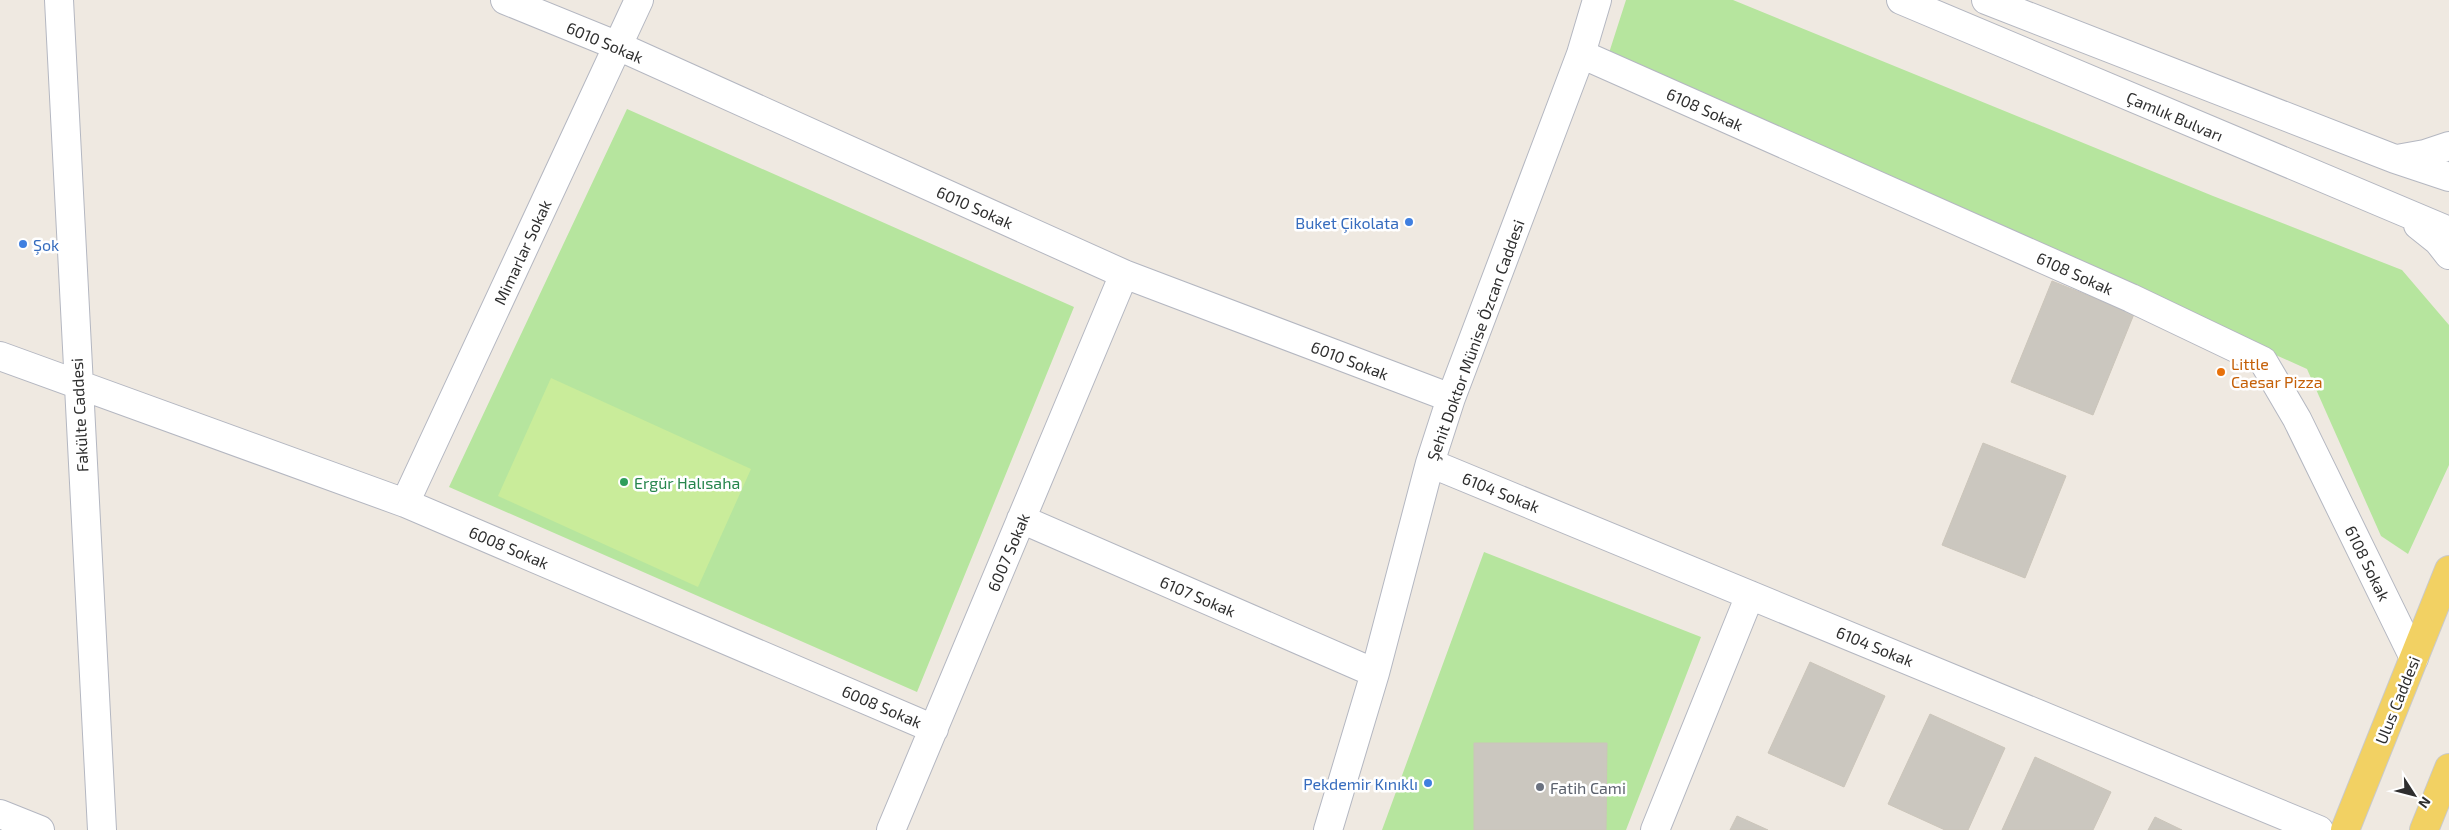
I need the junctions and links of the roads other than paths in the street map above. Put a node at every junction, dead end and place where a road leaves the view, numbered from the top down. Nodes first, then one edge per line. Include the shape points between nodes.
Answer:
1 (59, 0) edge
2 (505, 0) edge
3 (638, 0) edge
4 (1597, 0) edge
5 (1901, 0) edge
6 (1986, 0) edge
7 (618, 46) junction
8 (1581, 54) junction
9 (2449, 146) edge
10 (2395, 159) junction
11 (2449, 177) edge
12 (2401, 212) junction
13 (2449, 231) edge
14 (2449, 255) edge
15 (1124, 274) junction
16 (0, 356) edge
17 (77, 384) junction
18 (1451, 398) junction
19 (1430, 463) junction
20 (405, 503) junction
21 (1021, 519) junction
22 (2449, 570) edge
23 (1750, 595) junction
24 (2414, 658) junction
25 (1375, 673) junction
26 (934, 728) junction
27 (2449, 768) edge
28 (0, 814) edge
29 (40, 830) edge
30 (102, 830) edge
31 (892, 830) edge
32 (1328, 830) edge
33 (1655, 830) edge
34 (2320, 830) edge
35 (2345, 830) edge
36 (2424, 830) edge

1 - 17 street, Fakülte Caddesi
2 - 7 street, 6010 Sokak
3 - 7 street, Mimarlar Sokak
4 - 8 street, Şehit Doktor Münise Özcan Caddesi
5 - 12 street, Çamlık Bulvarı
6 - 10 street
7 - 15 street, 6010 Sokak
7 - 20 street, Mimarlar Sokak
8 - 18 street, Şehit Doktor Münise Özcan Caddesi
8 - 24 street, 6108 Sokak via 2131,298 2263,361 2297,419
9 - 10 street
10 - 11 street
12 - 13 street, Çamlık Bulvarı
12 - 14 street via 2438,241
15 - 18 street, 6010 Sokak
15 - 21 street, 6007 Sokak
16 - 17 street, 6008 Sokak
17 - 20 street, 6008 Sokak
17 - 30 street, Fakülte Caddesi
18 - 19 street, Şehit Doktor Münise Özcan Caddesi
19 - 23 street, 6104 Sokak
19 - 25 street, Şehit Doktor Münise Özcan Caddesi
20 - 26 street, 6008 Sokak
21 - 25 street, 6107 Sokak
21 - 26 street, 6007 Sokak
22 - 24 main road, Ulus Caddesi
23 - 33 street
23 - 34 street, 6104 Sokak
24 - 35 main road, Ulus Caddesi
25 - 32 street, Şehit Doktor Münise Özcan Caddesi
26 - 31 street, 6007 Sokak
27 - 36 main road
28 - 29 street

